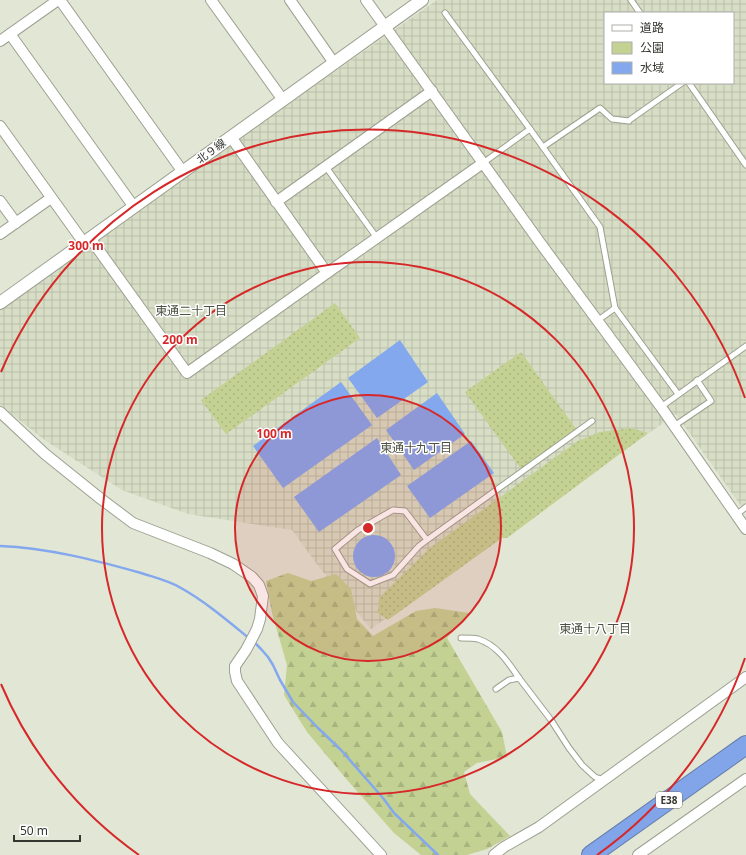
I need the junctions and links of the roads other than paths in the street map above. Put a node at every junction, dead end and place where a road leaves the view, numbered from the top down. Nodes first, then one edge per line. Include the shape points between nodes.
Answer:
1 (59, 0) edge
2 (211, 0) edge
3 (290, 0) edge
4 (366, 0) edge
5 (422, 0) edge
6 (631, 0) edge
7 (639, 12) edge
8 (445, 13) dead end
9 (385, 27) junction
10 (10, 34) junction
11 (0, 41) edge
12 (334, 63) junction
13 (681, 84) edge
14 (690, 84) edge
15 (432, 91) junction
16 (284, 100) junction
17 (0, 126) edge
18 (530, 129) junction
19 (231, 137) junction
20 (543, 147) junction
21 (483, 163) junction
22 (746, 165) edge
23 (326, 167) junction
24 (183, 172) junction
25 (52, 198) junction
26 (0, 201) edge
27 (276, 202) junction
28 (134, 207) junction
29 (16, 223) junction
30 (0, 234) edge
31 (378, 238) junction
32 (87, 241) junction
33 (327, 273) junction
34 (0, 303) edge
35 (615, 308) junction
36 (597, 321) junction
37 (746, 346) edge
38 (698, 380) junction
39 (678, 394) junction
40 (661, 407) junction
41 (0, 412) edge
42 (592, 421) dead end
43 (674, 426) junction
44 (746, 507) edge
45 (736, 515) junction
46 (745, 526) edge
47 (428, 540) junction
48 (462, 638) dead end
49 (746, 677) edge
50 (519, 678) junction
51 (496, 689) dead end
52 (746, 745) edge
53 (746, 779) edge
54 (605, 780) junction
55 (381, 855) edge
56 (494, 855) edge
57 (591, 855) edge
58 (638, 855) edge

1 - 10 street
1 - 24 street
2 - 16 street
3 - 12 street
4 - 9 street
5 - 9 street, 北９線
6 - 7 lane
8 - 18 lane
9 - 12 street, 北９線
9 - 15 street
10 - 11 street
10 - 28 street
12 - 16 street, 北９線
13 - 20 lane via 630,120 612,119 600,108
14 - 22 lane
15 - 21 street
15 - 23 street
16 - 19 street, 北９線
17 - 25 street
18 - 20 lane
18 - 21 lane
19 - 24 street, 北９線
19 - 27 street
20 - 35 lane via 600,227
21 - 31 street
21 - 36 street
23 - 27 street
23 - 31 lane
24 - 28 street, 北９線
25 - 29 street
25 - 32 street
26 - 29 street
27 - 33 street
28 - 32 street, 北９線
29 - 30 street
31 - 33 street
32 - 33 street via 187,373
32 - 34 street, 北９線
35 - 36 lane
35 - 39 lane
36 - 40 street
37 - 38 lane
38 - 39 lane
38 - 43 lane via 712,401
39 - 40 lane
40 - 43 street
41 - 55 street via 45,454 133,523 210,553 252,577 263,596 260,619 236,666 237,681 278,743
42 - 47 lane
43 - 45 street
44 - 45 lane
45 - 46 street
47 - 47 lane via 419,546 393,575 370,584 347,569 335,549 358,530 393,510 405,511
48 - 50 lane via 477,639 494,647
49 - 54 street
50 - 51 lane via 508,680
50 - 54 lane via 582,765 594,777
52 - 57 highway, E38
53 - 58 street
54 - 56 street

